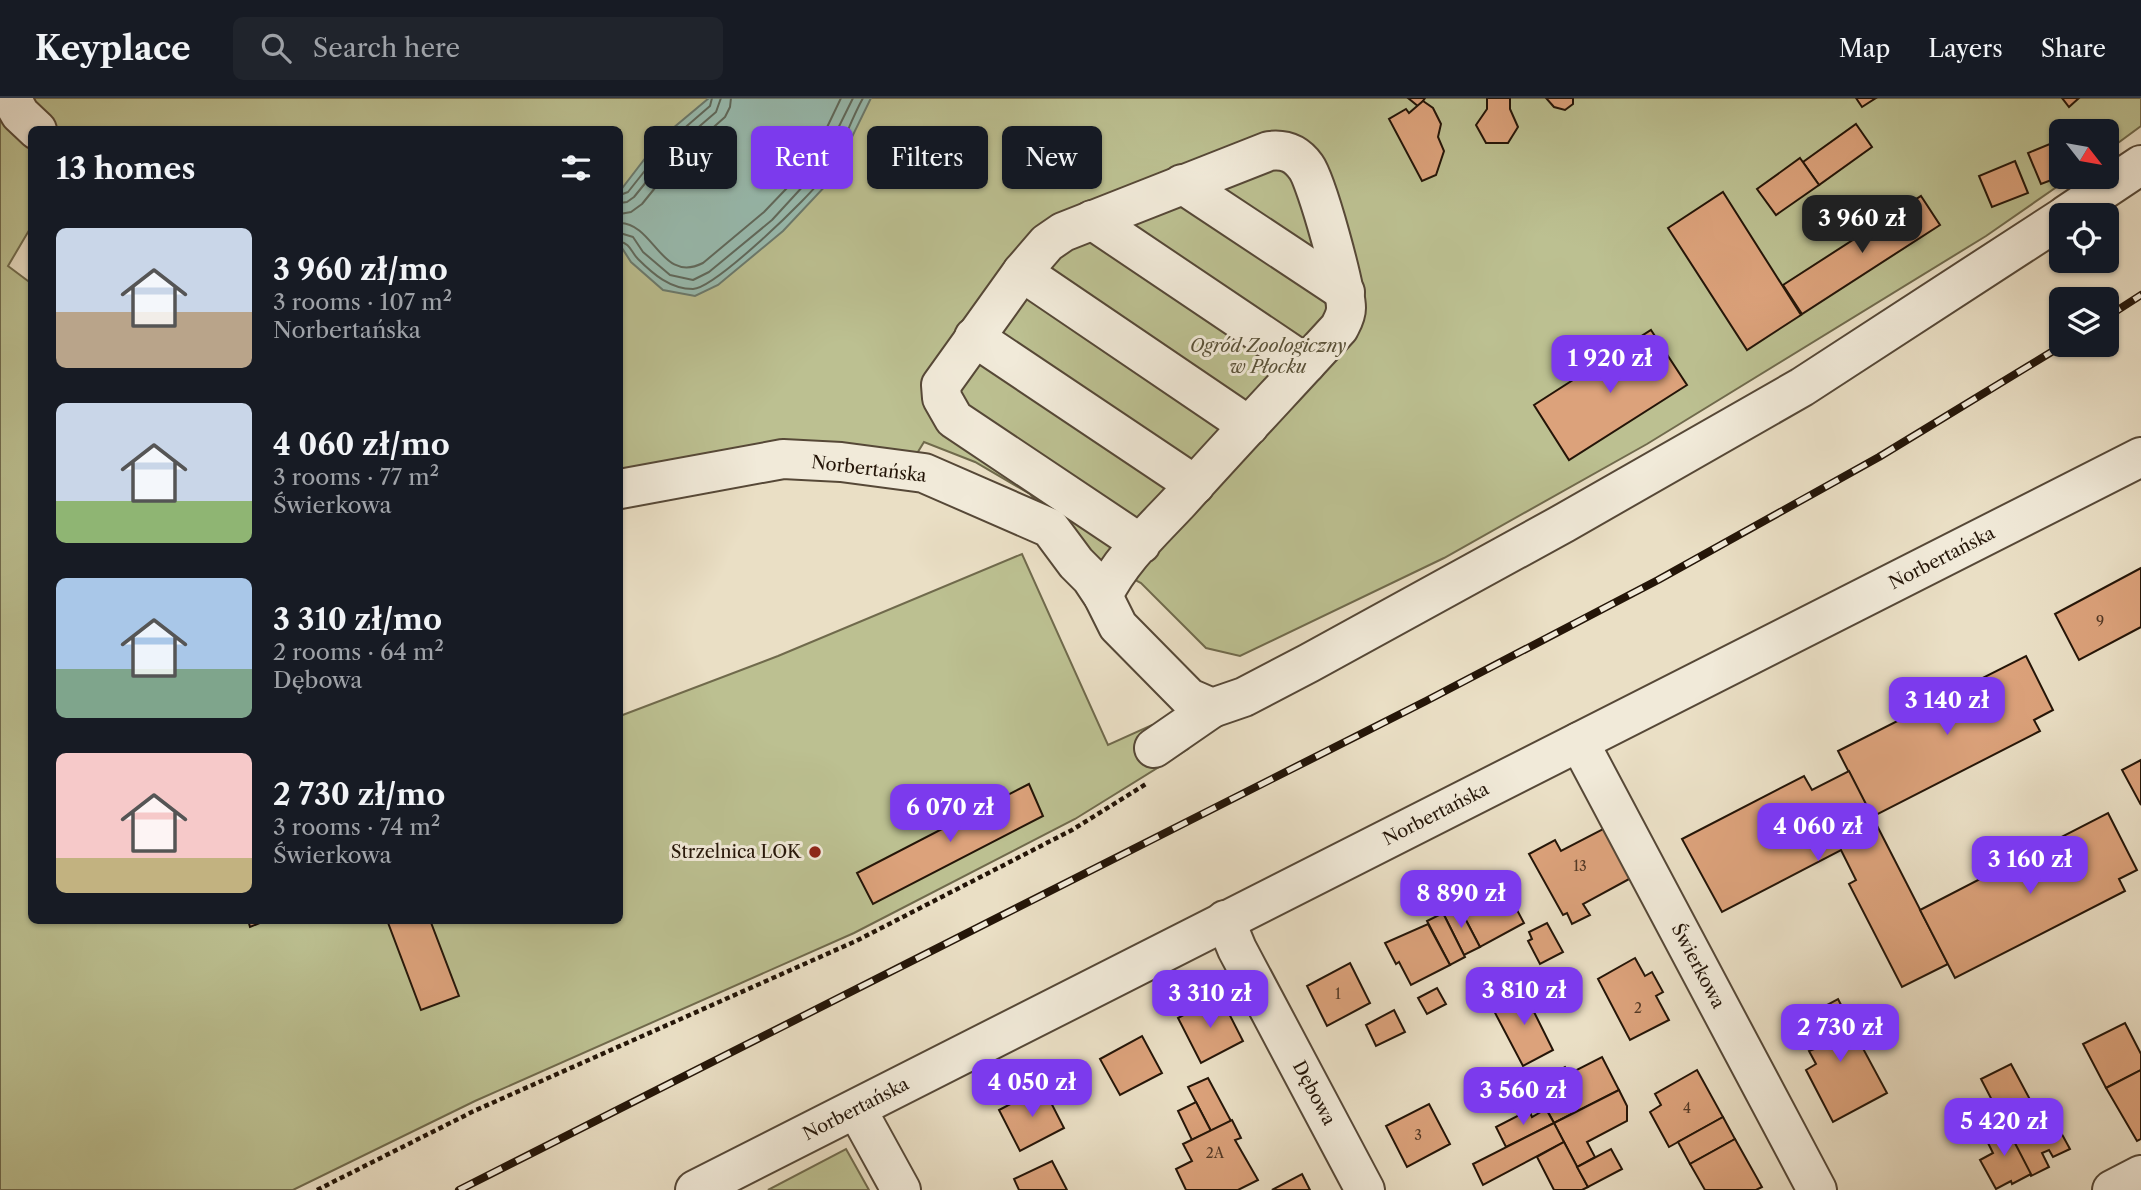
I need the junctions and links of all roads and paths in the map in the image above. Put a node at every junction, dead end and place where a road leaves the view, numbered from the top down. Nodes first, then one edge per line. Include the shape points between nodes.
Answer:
1 (11, 98) edge
2 (33, 126) edge
3 (2141, 165) edge
4 (1182, 184) junction
5 (2085, 203) edge
6 (1092, 220) junction
7 (2049, 227) edge
8 (1022, 272) junction
9 (1345, 292) junction
10 (974, 337) junction
11 (1306, 365) junction
12 (1249, 426) junction
13 (2141, 457) edge
14 (1195, 485) junction
15 (623, 488) edge
16 (1104, 520) junction
17 (1141, 544) junction
18 (1104, 600) junction
19 (1212, 708) junction
20 (1579, 742) junction
21 (1152, 764) joint
22 (1224, 920) junction
23 (857, 1110) junction
24 (2141, 1175) edge
25 (317, 1190) edge
26 (695, 1190) edge
27 (901, 1190) edge
28 (1365, 1190) edge
29 (1817, 1190) edge
30 (2112, 1190) edge

1 - 2 street
3 - 5 street
4 - 6 street
4 - 9 street
4 - 9 street via 1269,151 1284,149 1296,156 1310,174
6 - 8 street via 1047,243
6 - 11 street
7 - 19 street via 1802,387 1322,656 1244,697
8 - 10 street
8 - 12 street
9 - 11 street via 1346,313 1339,328
10 - 14 street
10 - 16 street via 941,385 942,398 954,419
11 - 12 street
12 - 14 street
13 - 20 street, Norbertańska
14 - 17 street
15 - 18 street, Norbertańska via 783,459 925,473 1050,528
16 - 17 street
16 - 18 street via 1100,558
17 - 18 street via 1121,565
18 - 19 street, Norbertańska via 1189,698
19 - 21 street via 1178,734
20 - 22 street, Norbertańska
20 - 29 street, Świerkowa
21 - 25 path via 1072,830 856,941 474,1111
22 - 23 street, Norbertańska
22 - 28 street, Dębowa
23 - 26 street, Norbertańska
23 - 27 street
24 - 30 street

